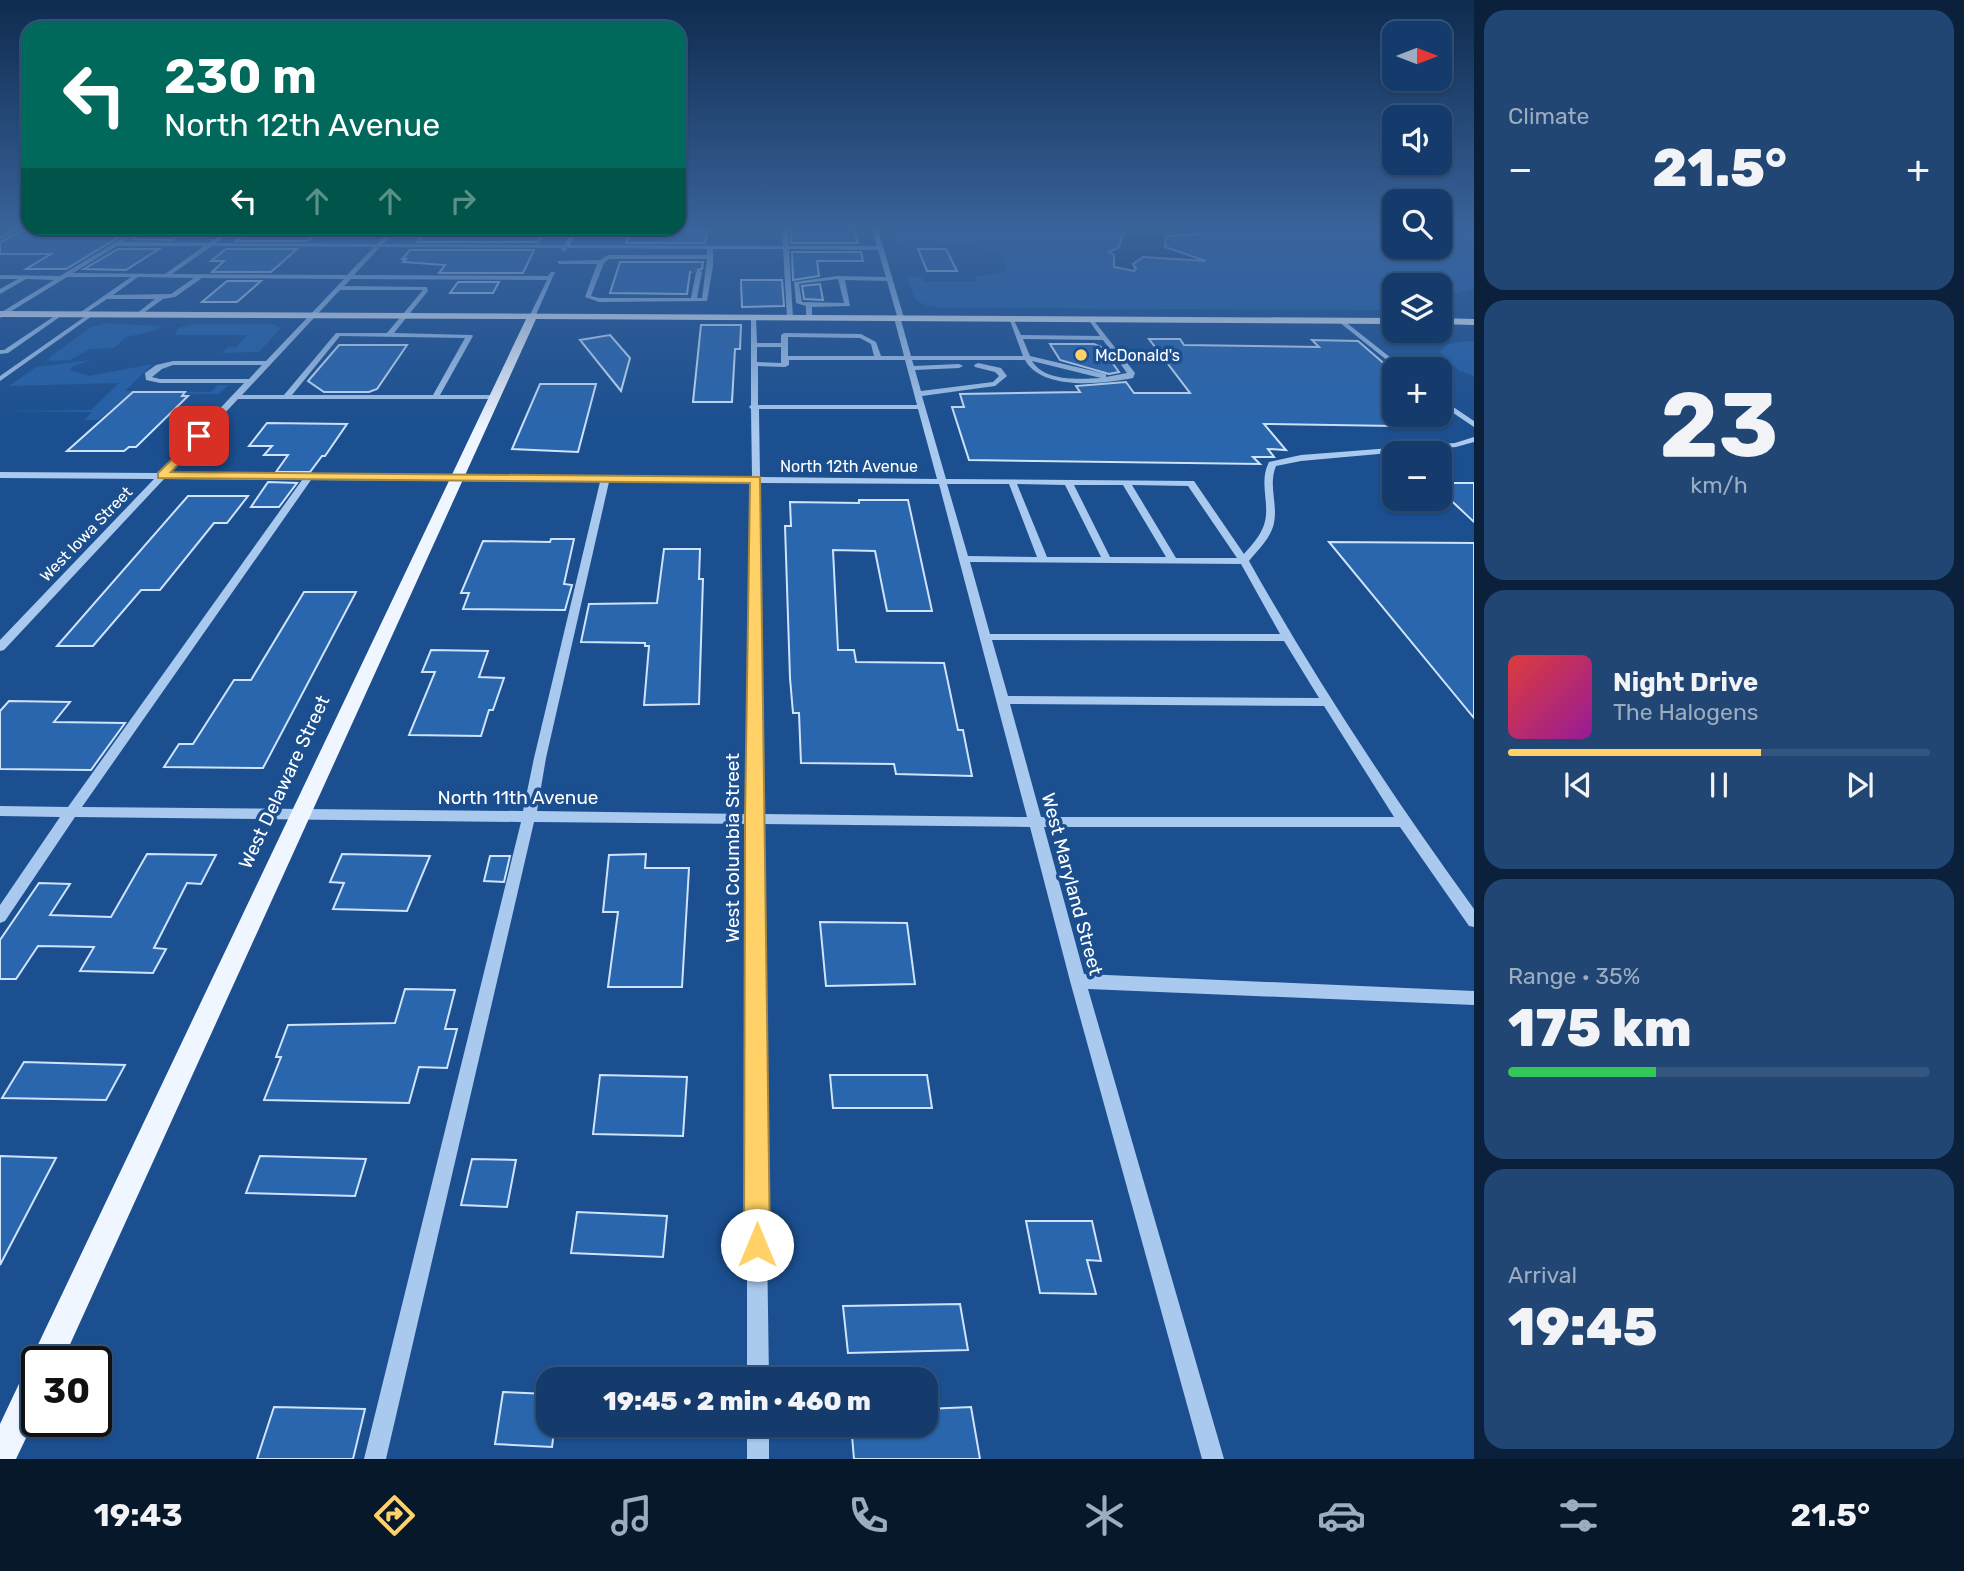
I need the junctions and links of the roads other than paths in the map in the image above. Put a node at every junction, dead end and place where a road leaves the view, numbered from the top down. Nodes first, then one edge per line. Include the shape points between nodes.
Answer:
1 (34, 294) edge
2 (110, 294) edge
3 (176, 294) edge
4 (333, 294) edge
5 (423, 294) edge
6 (543, 294) edge
7 (589, 294) edge
8 (697, 294) edge
9 (699, 294) edge
10 (788, 294) edge
11 (798, 294) edge
12 (844, 294) edge
13 (893, 294) edge
14 (106, 297) junction
15 (161, 297) junction
16 (697, 300) junction
17 (808, 305) junction
18 (61, 314) junction
19 (87, 314) junction
20 (1, 315) edge
21 (138, 315) junction
22 (310, 316) junction
23 (405, 316) junction
24 (532, 317) junction
25 (698, 317) junction
26 (753, 317) junction
27 (790, 318) junction
28 (811, 318) junction
29 (899, 318) junction
30 (1012, 319) junction
31 (1091, 319) junction
32 (1341, 321) junction
33 (1382, 321) edge
34 (1452, 321) edge
35 (1474, 322) edge
36 (338, 334) joint
37 (389, 335) junction
38 (816, 335) junction
39 (1020, 337) junction
40 (1107, 341) junction
41 (754, 345) junction
42 (785, 345) junction
43 (39, 351) junction
44 (3, 352) edge
45 (1387, 357) edge
46 (785, 358) junction
47 (878, 359) junction
48 (1030, 360) junction
49 (267, 363) junction
50 (910, 363) junction
51 (754, 364) junction
52 (0, 379) edge
53 (250, 381) junction
54 (236, 397) junction
55 (286, 397) junction
56 (435, 397) junction
57 (494, 397) junction
58 (920, 400) junction
59 (753, 407) junction
60 (1452, 409) edge
61 (1474, 425) edge
62 (1474, 439) edge
63 (0, 475) edge
64 (14, 475) junction
65 (162, 476) junction
66 (308, 477) junction
67 (457, 478) junction
68 (605, 479) junction
69 (756, 480) junction
70 (941, 481) junction
71 (1012, 482) junction
72 (1068, 482) junction
73 (1126, 482) junction
74 (0, 486) edge
75 (964, 559) junction
76 (1043, 560) junction
77 (1107, 561) junction
78 (1172, 561) junction
79 (1244, 561) junction
80 (985, 637) junction
81 (1287, 638) junction
82 (0, 647) edge
83 (1003, 700) junction
84 (1328, 702) junction
85 (0, 811) edge
86 (71, 812) junction
87 (300, 815) junction
88 (529, 816) junction
89 (754, 818) junction
90 (1036, 822) junction
91 (1404, 822) junction
92 (0, 917) edge
93 (1474, 920) edge
94 (1078, 981) junction
95 (1474, 998) edge
96 (53, 1346) edge
97 (758, 1367) edge
98 (21, 1414) edge
99 (758, 1437) edge
100 (0, 1459) edge
101 (376, 1459) edge
102 (758, 1459) edge
103 (1213, 1459) edge

1 - 20 street
2 - 14 street
3 - 15 street
4 - 22 street, West Iowa Street
5 - 23 street
6 - 24 street, West Delaware Street
7 - 16 street via 600,300
8 - 16 street
9 - 16 street
10 - 27 street
11 - 17 street via 799,303
12 - 17 street via 848,305
13 - 29 street, West Maryland Street
14 - 15 street
14 - 19 street
15 - 21 street
16 - 25 street
17 - 28 street
18 - 19 main road
18 - 20 main road
18 - 44 street
19 - 21 main road
19 - 43 street
21 - 22 main road
22 - 23 main road
22 - 49 street, West Iowa Street
23 - 24 main road
23 - 37 street
24 - 25 main road
24 - 57 main road, West Delaware Street
25 - 26 main road
26 - 27 main road
26 - 41 street, West Columbia Street
27 - 28 main road
28 - 29 main road
28 - 38 street
29 - 30 main road
29 - 50 street, West Maryland Street
30 - 31 main road
30 - 39 street
31 - 32 main road
31 - 40 street
32 - 33 main road
32 - 45 street
34 - 35 main road
36 - 37 street
36 - 55 street
37 - 56 street via 470,336
38 - 42 street via 785,335
38 - 47 street via 861,336 874,343
39 - 40 street
39 - 48 street
40 - 48 street via 1106,349 1117,370 1103,376 1065,374
40 - 48 street via 1130,376 1059,378 1034,369
41 - 42 street
41 - 51 street, West Columbia Street
42 - 46 street
43 - 44 street
43 - 52 street
46 - 47 street
46 - 51 street via 785,365
47 - 50 street
48 - 50 street
49 - 53 street, West Iowa Street
49 - 53 street via 173,363 148,375 160,380
50 - 58 street, West Maryland Street
50 - 58 street via 980,365 1003,376 995,384
51 - 59 street, West Columbia Street
53 - 54 street, West Iowa Street
54 - 55 street
54 - 65 street, West Iowa Street
55 - 56 street
56 - 57 street
57 - 67 main road, West Delaware Street
58 - 59 street
58 - 70 street, West Maryland Street
59 - 69 street, West Columbia Street
60 - 61 street
62 - 79 street via 1456,445 1271,465 1268,529
63 - 64 street, North 12th Avenue
64 - 65 street, North 12th Avenue
64 - 74 street
65 - 66 street, North 12th Avenue
65 - 82 street, West Iowa Street
66 - 67 street, North 12th Avenue
66 - 86 street
67 - 68 street, North 12th Avenue
67 - 87 main road, West Delaware Street
68 - 69 street, North 12th Avenue
68 - 88 street
69 - 70 street, North 12th Avenue
69 - 89 street, West Columbia Street
70 - 71 street, North 12th Avenue
70 - 75 street, West Maryland Street
71 - 72 street, North 12th Avenue
71 - 76 street
72 - 73 street, North 12th Avenue
72 - 77 street
73 - 78 street
73 - 79 street, North 12th Avenue via 1191,483
75 - 76 street
75 - 80 street, West Maryland Street
76 - 77 street
77 - 78 street
78 - 79 street
79 - 81 street
80 - 81 street
80 - 83 street, West Maryland Street
81 - 84 street
83 - 84 street
83 - 90 street, West Maryland Street
84 - 91 street
85 - 86 street, North 11th Avenue
86 - 87 street, North 11th Avenue
86 - 92 street
87 - 88 street, North 11th Avenue
87 - 96 main road, West Delaware Street
88 - 89 street, North 11th Avenue
88 - 101 street
89 - 90 street, North 11th Avenue
89 - 97 street, West Columbia Street
90 - 91 street, North 11th Avenue
90 - 94 street, West Maryland Street
91 - 93 street
94 - 95 street
94 - 103 street, West Maryland Street
98 - 100 main road
99 - 102 street

